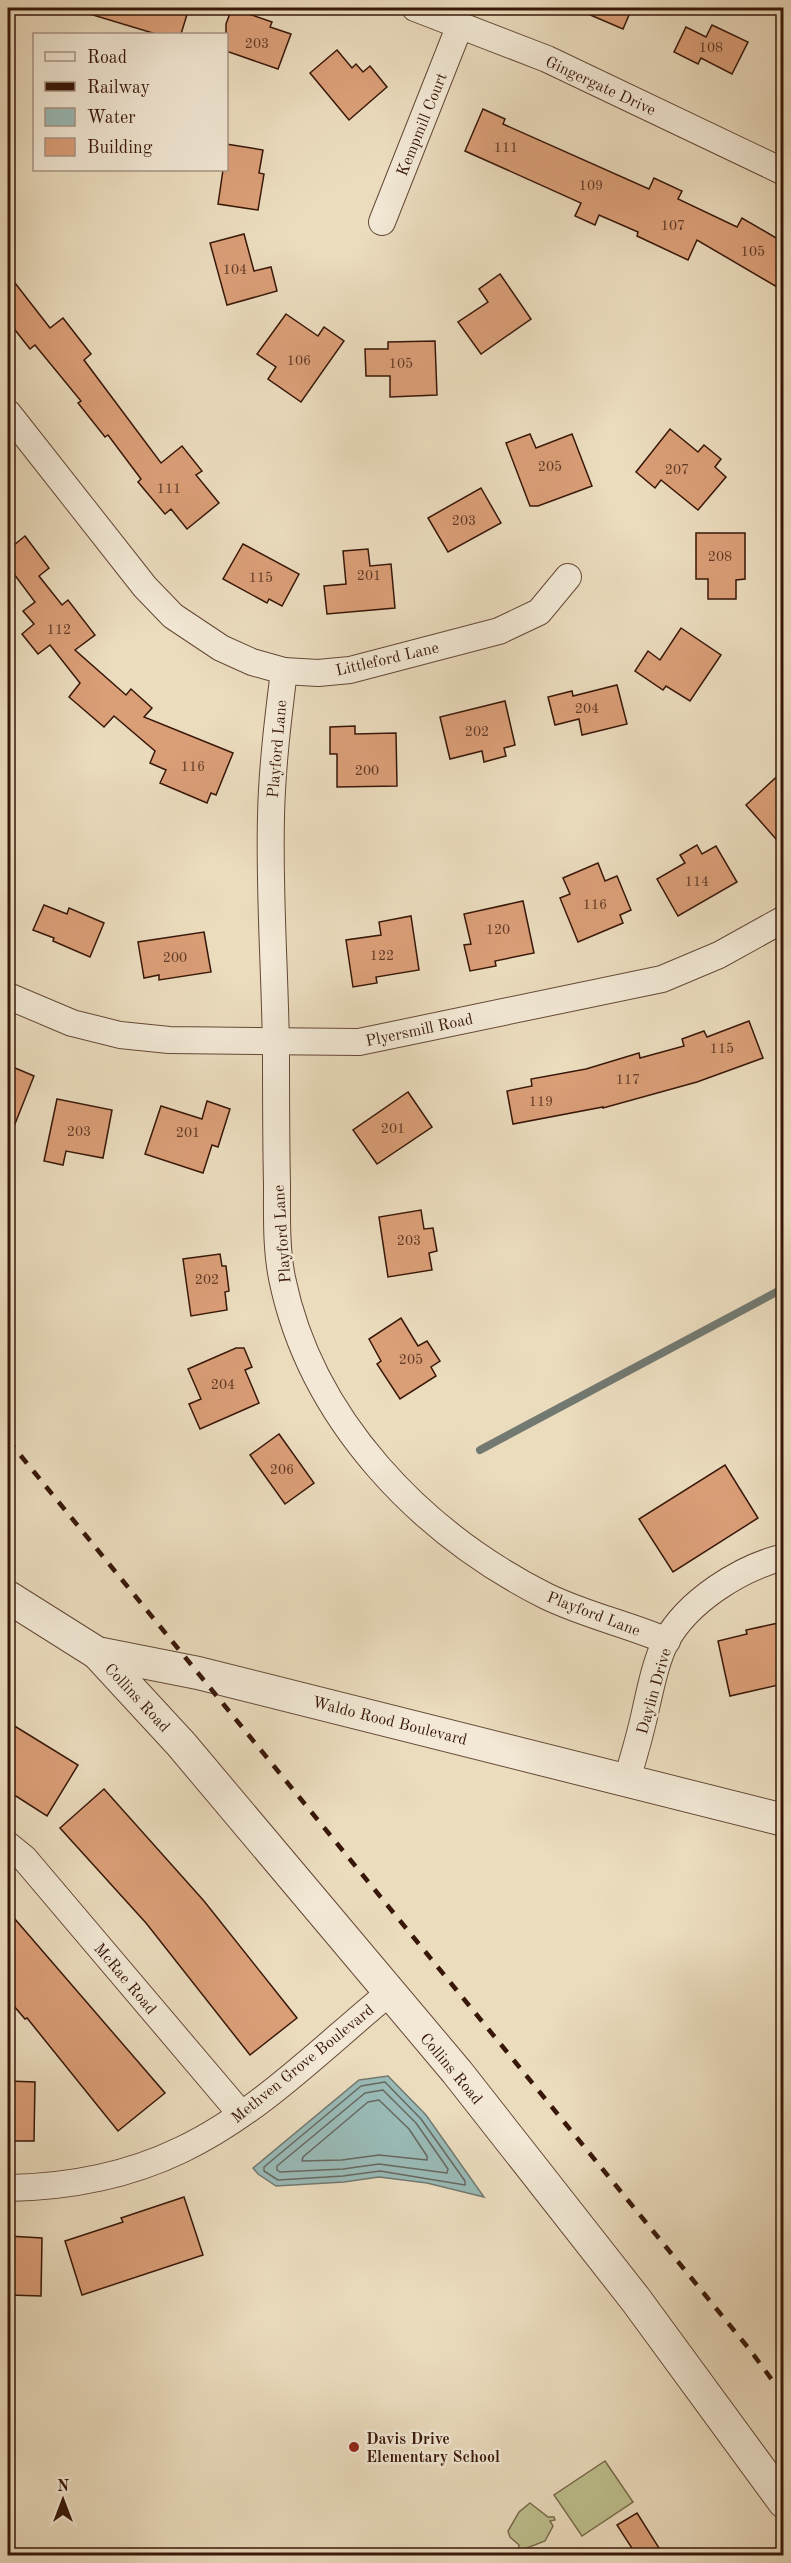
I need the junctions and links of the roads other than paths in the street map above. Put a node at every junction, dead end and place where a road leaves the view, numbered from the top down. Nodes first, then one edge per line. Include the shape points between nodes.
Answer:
1 (415, 8) edge
2 (460, 25) junction
3 (783, 172) edge
4 (382, 222) dead end
5 (8, 412) edge
6 (568, 577) dead end
7 (284, 671) junction
8 (783, 919) edge
9 (8, 996) edge
10 (275, 1041) junction
11 (783, 1557) edge
12 (8, 1597) edge
13 (667, 1641) junction
14 (97, 1653) junction
15 (627, 1779) junction
16 (783, 1820) edge
17 (8, 1845) edge
18 (389, 1993) junction
19 (241, 2114) junction
20 (8, 2188) edge
21 (783, 2502) edge

1 - 2 street, Gingergate Drive
2 - 3 street, Gingergate Drive via 547,59
2 - 4 street, Kempmill Court
5 - 7 street, Littleford Lane via 173,616 221,648
6 - 7 street, Littleford Lane via 539,612 499,631 350,670
7 - 10 street, Playford Lane via 271,817
8 - 10 street, Plyersmill Road via 719,955 662,979 359,1042
9 - 10 street, Plyersmill Road via 72,1023 120,1035 169,1040
10 - 13 street, Playford Lane via 282,1276 304,1346 346,1425 412,1503 479,1557 548,1597
11 - 13 street, Daylin Drive via 741,1572 713,1590
12 - 14 street, Waldo Rood Boulevard
13 - 15 street, Daylin Drive
14 - 15 street, Waldo Rood Boulevard via 198,1673
14 - 18 street, Collins Road via 181,1744
15 - 16 street, Waldo Rood Boulevard
17 - 19 street, McRae Road via 24,1858
18 - 19 street, Methven Grove Boulevard
18 - 21 street, Collins Road via 457,2072 628,2291
19 - 20 street, Methven Grove Boulevard via 180,2151 138,2168 85,2181

